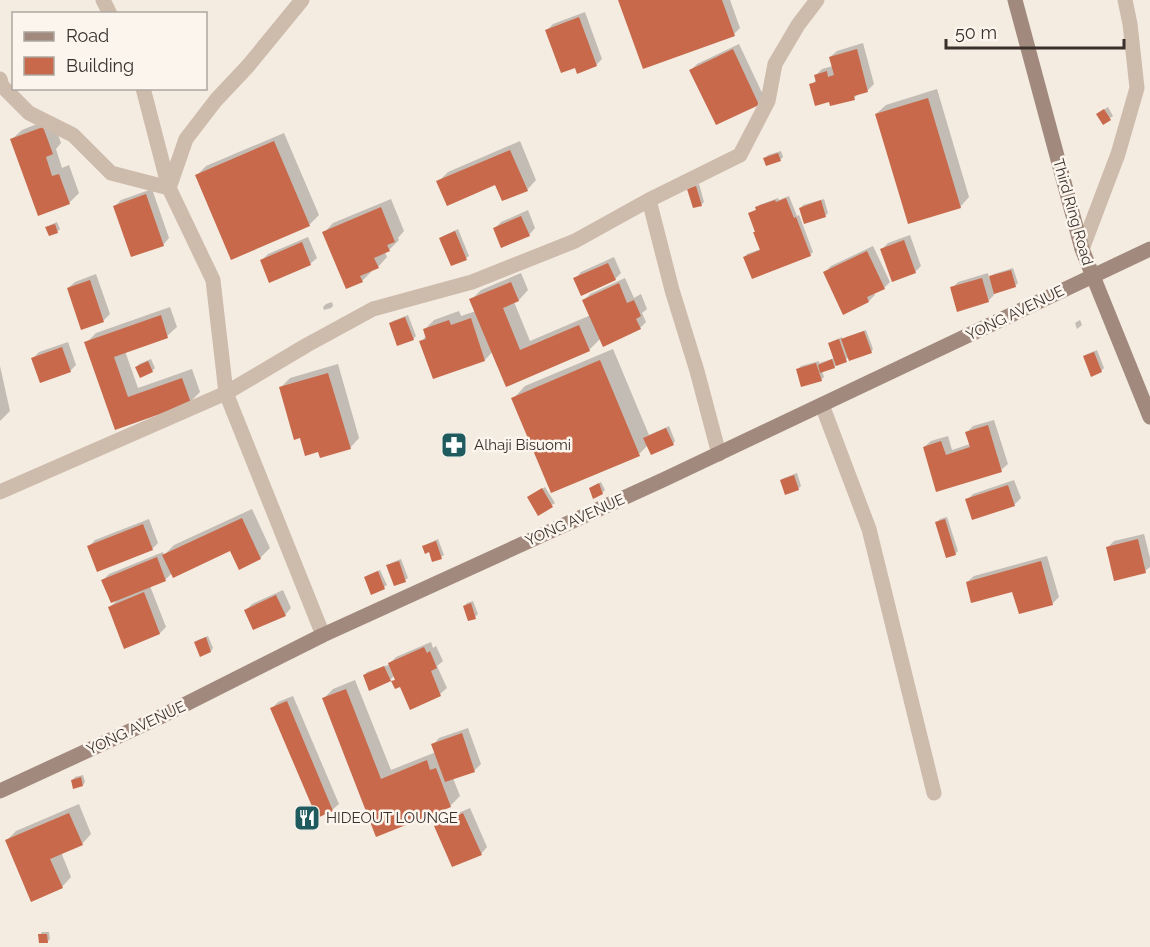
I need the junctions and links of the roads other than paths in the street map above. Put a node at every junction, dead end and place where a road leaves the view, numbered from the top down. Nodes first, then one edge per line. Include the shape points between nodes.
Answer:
1 (302, 0) edge
2 (817, 0) edge
3 (1016, 0) edge
4 (1125, 0) edge
5 (0, 79) edge
6 (144, 90) edge
7 (169, 188) junction
8 (649, 200) junction
9 (1082, 249) junction
10 (1150, 249) edge
11 (1092, 276) junction
12 (226, 393) junction
13 (822, 405) junction
14 (1150, 417) edge
15 (719, 454) junction
16 (0, 492) edge
17 (323, 635) junction
18 (0, 790) edge
19 (934, 794) dead end

1 - 7 street via 186,139
2 - 8 street via 775,64 768,101 740,155
3 - 9 street, Third Ring Road
4 - 9 street via 1137,88 1118,154
5 - 7 street via 2,86 29,113 73,135 111,173
6 - 7 street
7 - 12 street via 213,280
8 - 12 street via 575,242 472,282 373,309
8 - 15 street
9 - 11 street, Third Ring Road
10 - 11 street, YONG AVENUE
11 - 13 street, YONG AVENUE
11 - 14 street, Third Ring Road
12 - 16 street
12 - 17 street
13 - 15 street, YONG AVENUE
13 - 19 street via 869,529
15 - 17 street, YONG AVENUE
17 - 18 street, YONG AVENUE via 160,717

